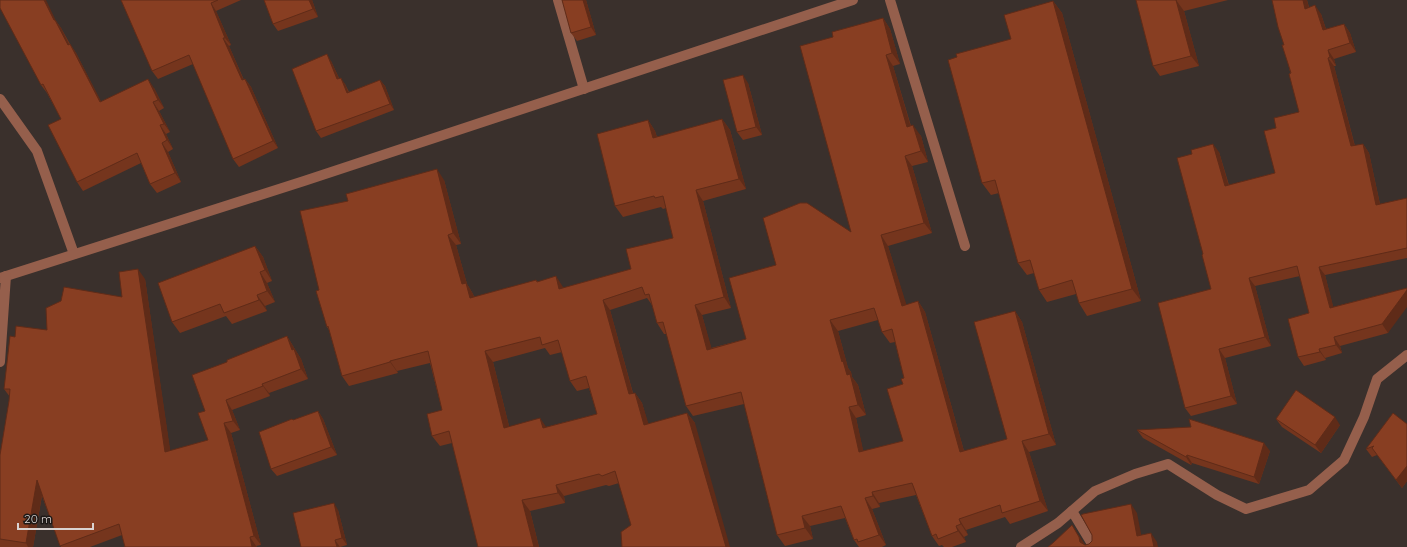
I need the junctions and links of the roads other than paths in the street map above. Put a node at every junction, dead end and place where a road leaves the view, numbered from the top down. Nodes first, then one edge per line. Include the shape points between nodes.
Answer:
1 (558, 0) edge
2 (853, 0) edge
3 (890, 0) edge
4 (584, 89) junction
5 (0, 99) edge
6 (965, 246) dead end
7 (74, 254) junction
8 (2, 278) edge
9 (1407, 355) edge
10 (0, 362) edge
11 (1072, 511) junction
12 (1021, 547) edge
13 (1092, 547) edge

1 - 4 street
2 - 4 street
3 - 6 street
4 - 7 street
5 - 7 street via 37,150
7 - 8 street
8 - 10 street
9 - 11 street via 1377,379 1344,460 1309,490 1246,509 1217,495 1168,464 1135,474 1096,491
11 - 12 street
11 - 13 street

